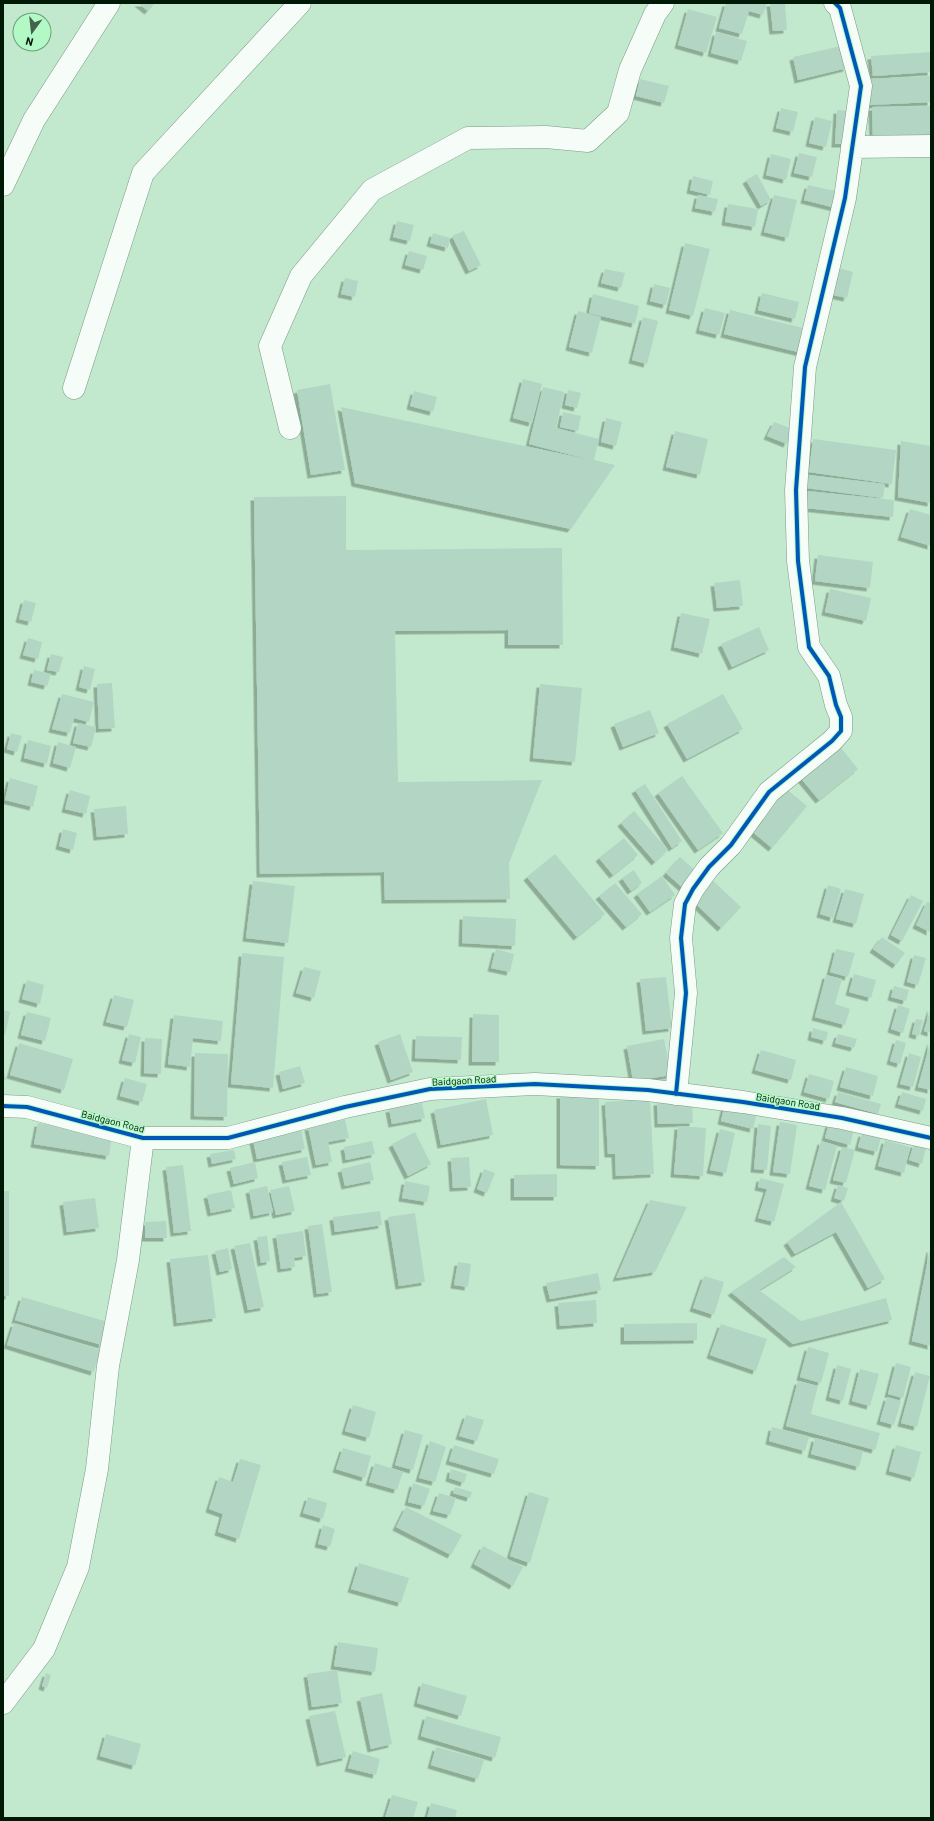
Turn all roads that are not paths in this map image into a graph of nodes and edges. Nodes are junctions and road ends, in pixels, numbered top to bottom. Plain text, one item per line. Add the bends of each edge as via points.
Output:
1 (109, 3) edge
2 (300, 3) edge
3 (663, 3) edge
4 (835, 3) edge
5 (931, 146) edge
6 (852, 147) junction
7 (3, 185) edge
8 (74, 388) dead end
9 (290, 428) dead end
10 (676, 1094) junction
11 (3, 1106) edge
12 (143, 1138) junction
13 (931, 1138) edge
14 (3, 1704) edge

1 - 7 street via 34,120
2 - 8 street via 143,173
3 - 9 street via 655,14 630,70 618,113 588,141 546,137 468,138 372,190 301,276 270,346
4 - 6 street via 840,8 861,86
5 - 6 street
6 - 10 street via 845,198 805,367 796,490 798,561 810,647 829,676 841,717 842,731 769,792 731,845 709,867 685,904 681,938 686,993
10 - 12 street, Baidgaon Road via 648,1090 534,1084 430,1089 345,1107 228,1138
10 - 13 street, Baidgaon Road via 842,1118
11 - 12 street, Baidgaon Road via 27,1107
12 - 14 street via 128,1260 108,1366 97,1469 78,1567 44,1649

